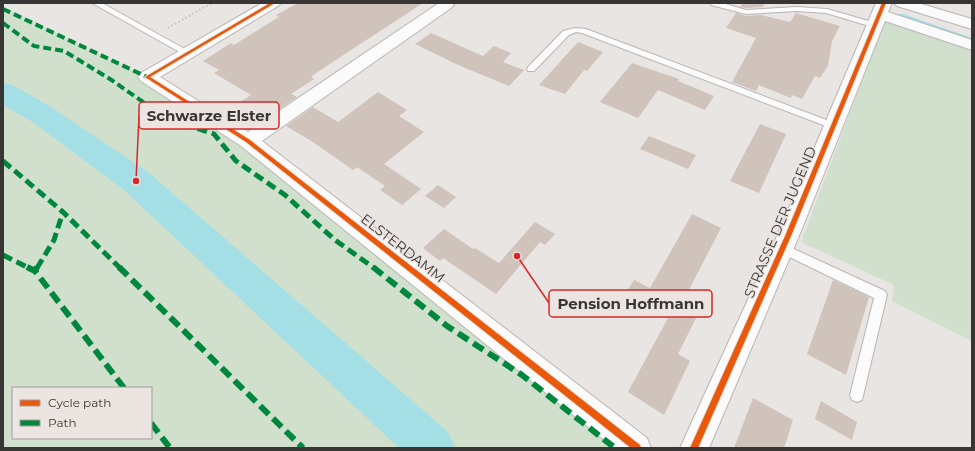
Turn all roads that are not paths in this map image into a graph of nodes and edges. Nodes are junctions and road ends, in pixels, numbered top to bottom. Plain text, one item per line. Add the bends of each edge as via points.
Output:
1 (96, 3) edge
2 (273, 3) edge
3 (714, 3) edge
4 (902, 3) edge
5 (446, 5) dead end
6 (880, 15) edge
7 (972, 24) edge
8 (972, 46) edge
9 (188, 52) junction
10 (531, 69) dead end
11 (834, 126) junction
12 (248, 141) junction
13 (783, 249) junction
14 (857, 395) dead end
15 (637, 448) edge
16 (694, 448) edge

1 - 9 lane
2 - 9 street
3 - 6 lane via 746,12 797,9
4 - 7 street
5 - 12 street
6 - 8 street
6 - 11 street, STRASSE DER JUGEND
9 - 12 street, ELSTERDAMM via 147,77
10 - 11 lane via 566,33 583,31
11 - 13 street, STRASSE DER JUGEND
12 - 15 street, ELSTERDAMM
13 - 14 lane via 881,295
13 - 16 street, STRASSE DER JUGEND

